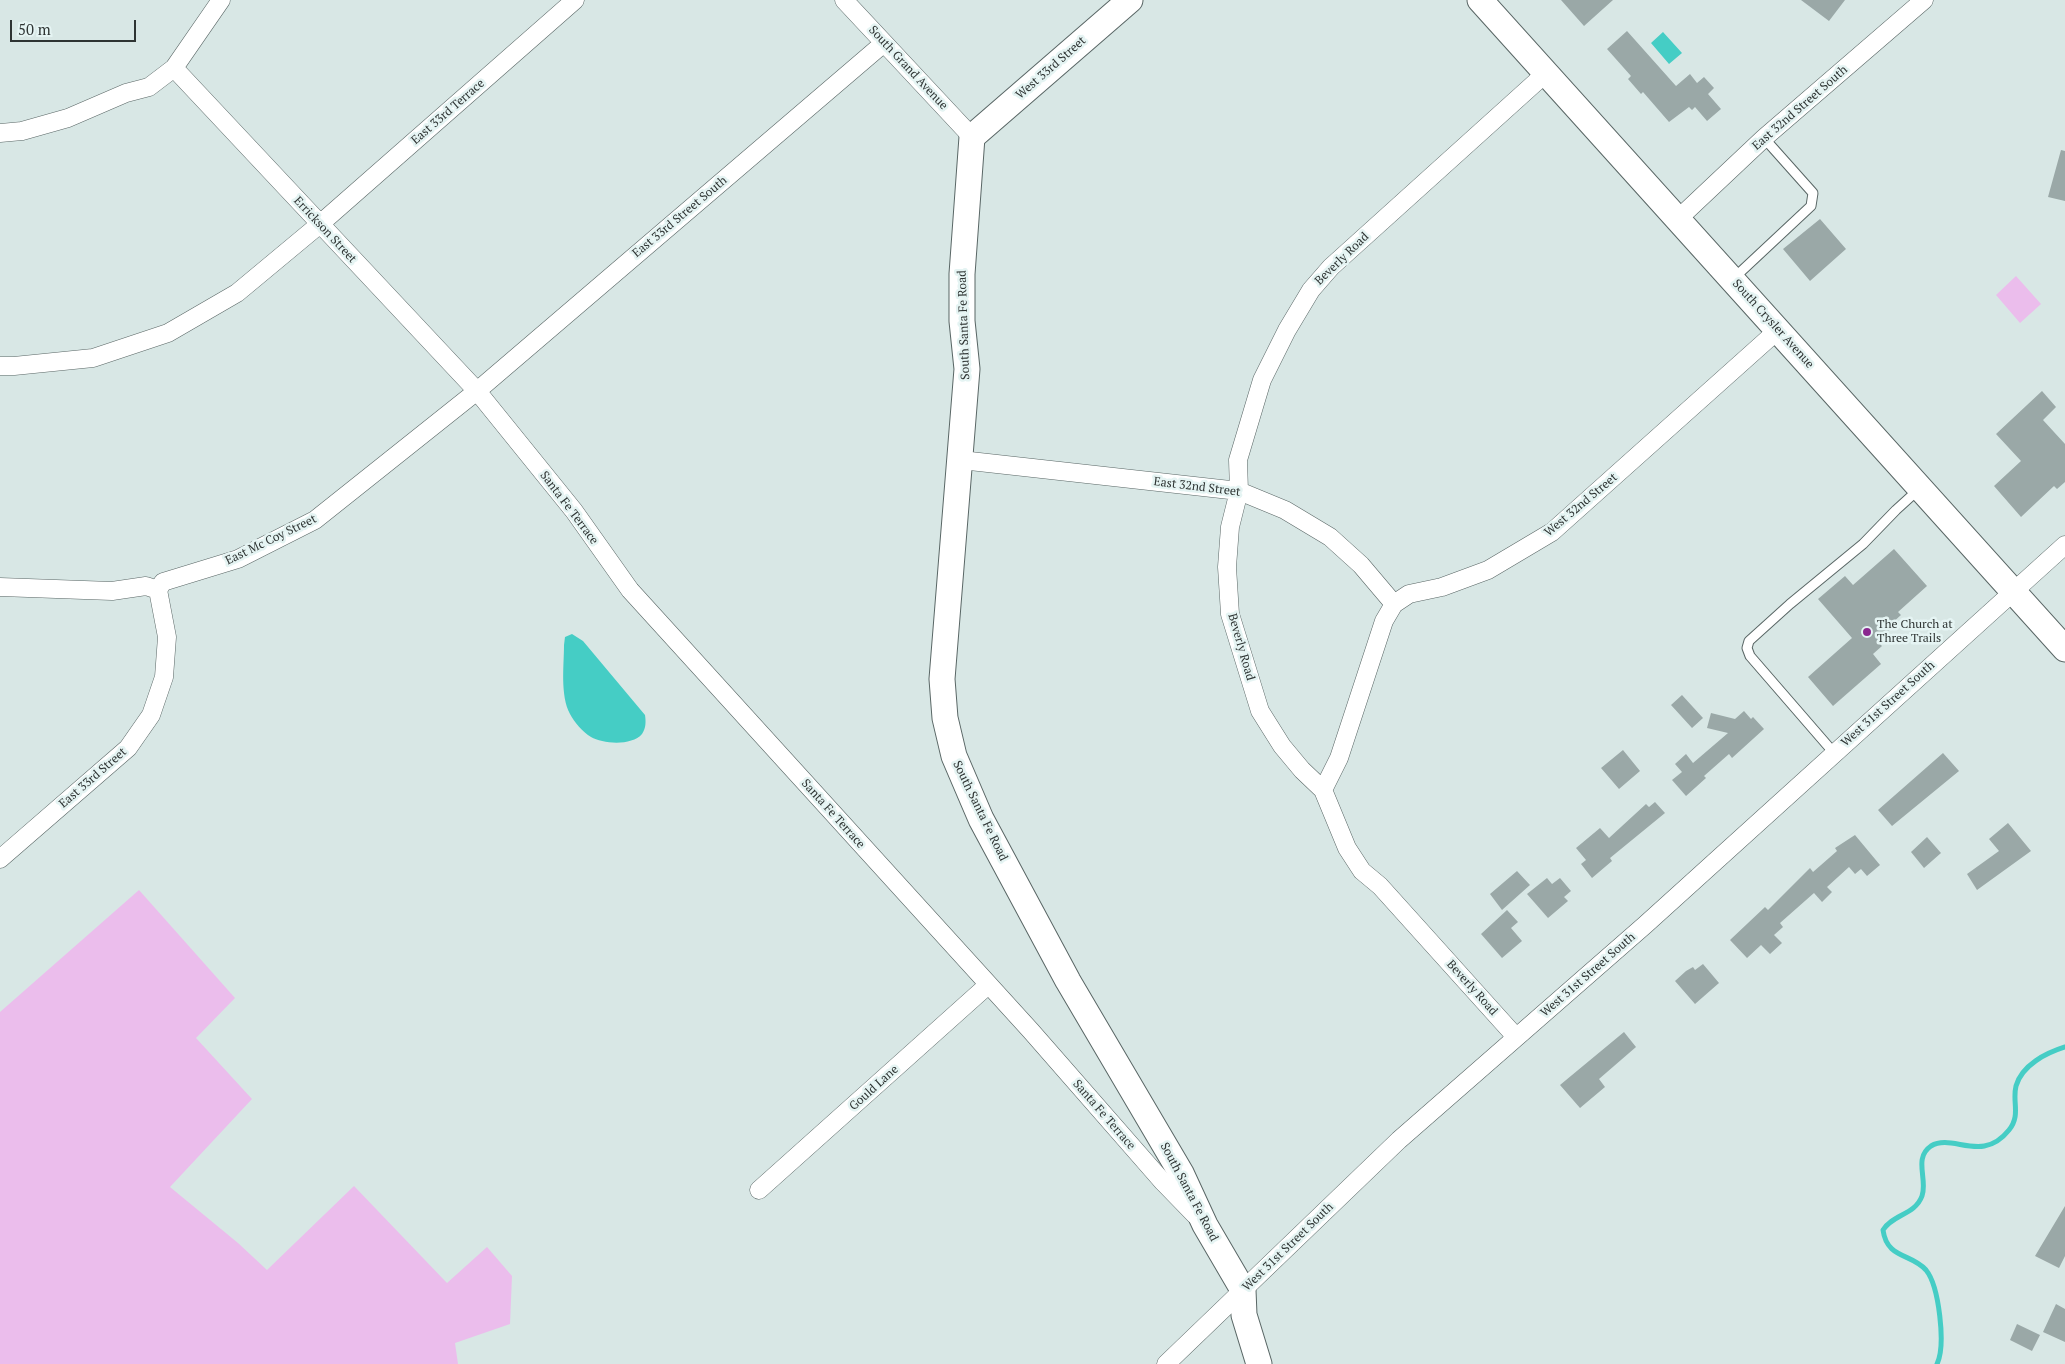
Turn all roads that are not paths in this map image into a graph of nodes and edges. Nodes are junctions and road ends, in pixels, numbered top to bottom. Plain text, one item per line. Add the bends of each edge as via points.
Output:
1 (221, 0) edge
2 (575, 0) edge
3 (844, 0) edge
4 (1130, 0) edge
5 (1480, 0) edge
6 (1924, 0) edge
7 (884, 43) junction
8 (174, 68) junction
9 (1546, 73) junction
10 (0, 133) edge
11 (972, 137) junction
12 (1764, 138) junction
13 (1678, 219) junction
14 (320, 224) junction
15 (1732, 279) junction
16 (1778, 330) junction
17 (0, 366) edge
18 (476, 391) junction
19 (961, 460) junction
20 (1920, 488) junction
21 (1239, 491) junction
22 (2065, 545) edge
23 (0, 587) edge
24 (158, 590) junction
25 (2013, 591) junction
26 (1394, 604) junction
27 (2065, 649) edge
28 (1834, 753) junction
29 (1323, 790) junction
30 (0, 859) edge
31 (988, 986) junction
32 (1516, 1037) junction
33 (759, 1190) dead end
34 (1204, 1225) junction
35 (1244, 1290) junction
36 (1166, 1364) edge
37 (1259, 1364) edge

1 - 8 street
2 - 14 street, East 33rd Terrace
3 - 7 street, South Grand Avenue
4 - 11 street, West 33rd Street
5 - 9 street, South Crysler Avenue
6 - 12 street, East 32nd Street South
7 - 11 street, South Grand Avenue
7 - 18 street, East 33rd Street South
8 - 10 street via 149,87 126,92 68,118 22,131
8 - 14 street, Errickson Street
9 - 13 street, South Crysler Avenue
9 - 21 street, Beverly Road via 1331,267 1311,290 1286,330 1262,380 1238,460
11 - 19 street, South Santa Fe Road via 962,274 967,369
12 - 13 street, East 32nd Street South
12 - 15 lane via 1813,194 1813,200 1811,206
13 - 15 street, South Crysler Avenue
14 - 17 street, East 33rd Terrace via 237,293 168,333 93,358
14 - 18 street, Errickson Street
15 - 16 street, South Crysler Avenue
16 - 20 street, South Crysler Avenue
16 - 26 street, West 32nd Street via 1552,532 1488,570 1442,587 1409,594
18 - 24 street, East Mc Coy Street via 315,520 238,559 163,582
18 - 31 street, Santa Fe Terrace via 574,511 630,590
19 - 21 street, East 32nd Street
19 - 34 street, South Santa Fe Road via 942,679 945,718 954,756 990,836 1068,981 1181,1173
20 - 25 street, South Crysler Avenue
20 - 28 lane via 1863,544 1749,641 1750,656
21 - 26 street, East 32nd Street via 1286,510 1330,537 1361,564
21 - 29 street, Beverly Road via 1230,527 1227,567 1230,614 1260,711 1282,746
22 - 25 street, West 31st Street South
23 - 24 street via 112,591 146,586
24 - 30 street, East 33rd Street via 167,637 164,677 151,715 128,748
25 - 27 street, South Crysler Avenue
25 - 28 street, West 31st Street South
26 - 29 street via 1384,621 1339,758
28 - 32 street, West 31st Street South
29 - 32 street, Beverly Road via 1347,848 1362,871 1380,886
31 - 33 street, Gould Lane
31 - 34 street, Santa Fe Terrace
32 - 35 street, West 31st Street South via 1399,1140
34 - 35 street, South Santa Fe Road
35 - 36 street, West 31st Street South
35 - 37 street via 1244,1315

